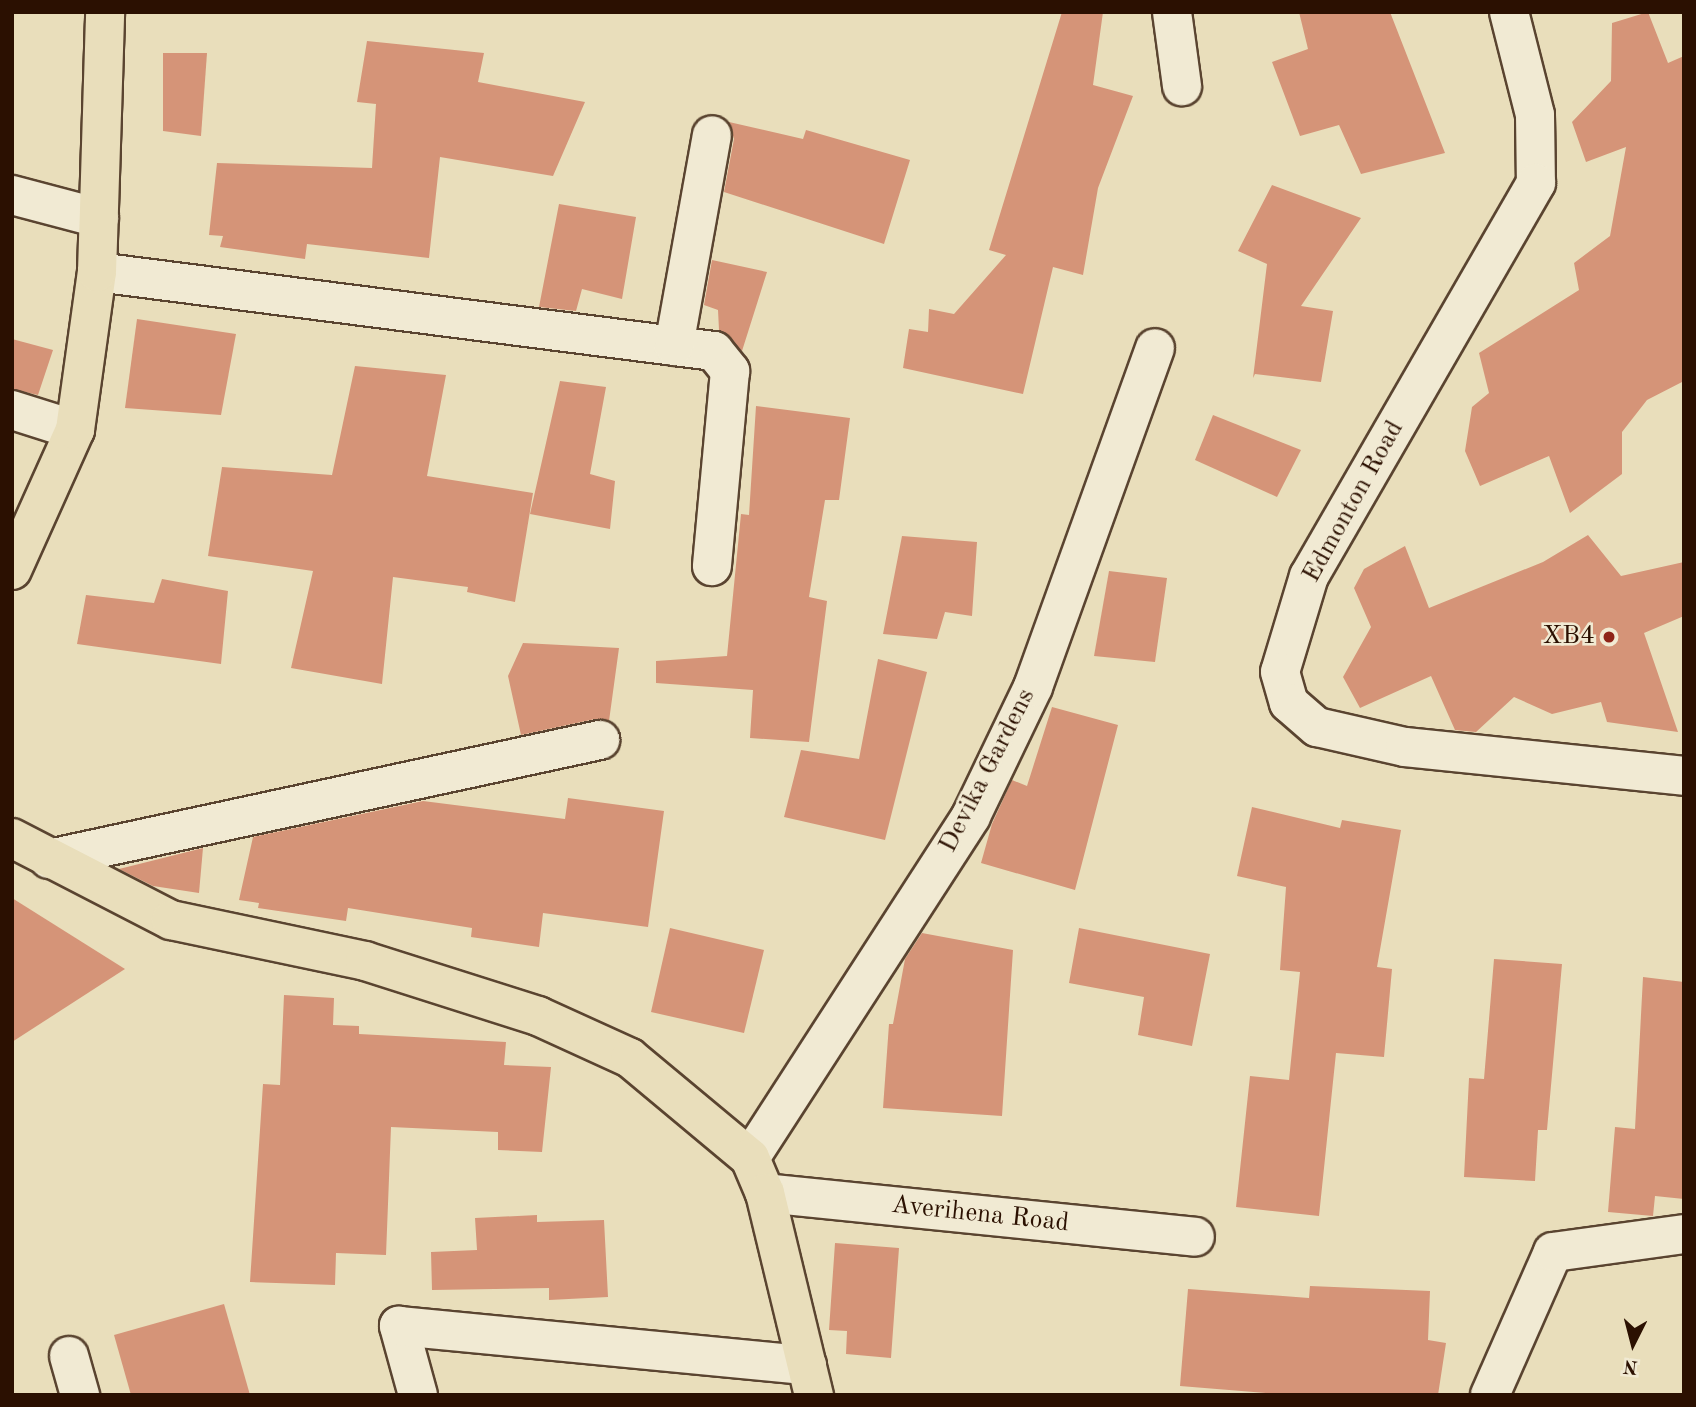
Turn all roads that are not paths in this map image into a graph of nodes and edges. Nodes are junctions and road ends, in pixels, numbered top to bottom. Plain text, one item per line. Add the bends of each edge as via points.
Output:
1 (105, 12) edge
2 (1172, 12) edge
3 (1509, 12) edge
4 (1182, 86) dead end
5 (712, 135) dead end
6 (12, 195) edge
7 (99, 218) junction
8 (97, 272) junction
9 (674, 346) junction
10 (1155, 348) dead end
11 (12, 410) edge
12 (75, 430) junction
13 (712, 566) dead end
14 (12, 569) edge
15 (600, 740) dead end
16 (1684, 776) edge
17 (12, 838) edge
18 (49, 859) junction
19 (750, 1157) junction
20 (765, 1193) junction
21 (1684, 1234) edge
22 (1195, 1237) dead end
23 (69, 1356) dead end
24 (810, 1380) edge
25 (80, 1395) edge
26 (418, 1395) edge
27 (1490, 1395) edge

1 - 7 main road
2 - 4 street
3 - 16 street, Edmonton Road via 1535,115 1536,183 1309,576 1280,672 1289,703 1317,727 1405,747
5 - 9 street
6 - 7 street
7 - 8 main road
8 - 9 street
8 - 12 main road
9 - 13 street via 714,351 730,371
10 - 19 street, Devika Gardens via 1033,687 971,816
11 - 12 street
12 - 14 main road
15 - 18 street
17 - 18 main road
18 - 19 main road via 171,920 365,961 538,1016 630,1058
19 - 20 main road
20 - 22 street, Averihena Road
20 - 24 main road
21 - 27 street via 1553,1252
23 - 25 street
24 - 26 street via 399,1326

